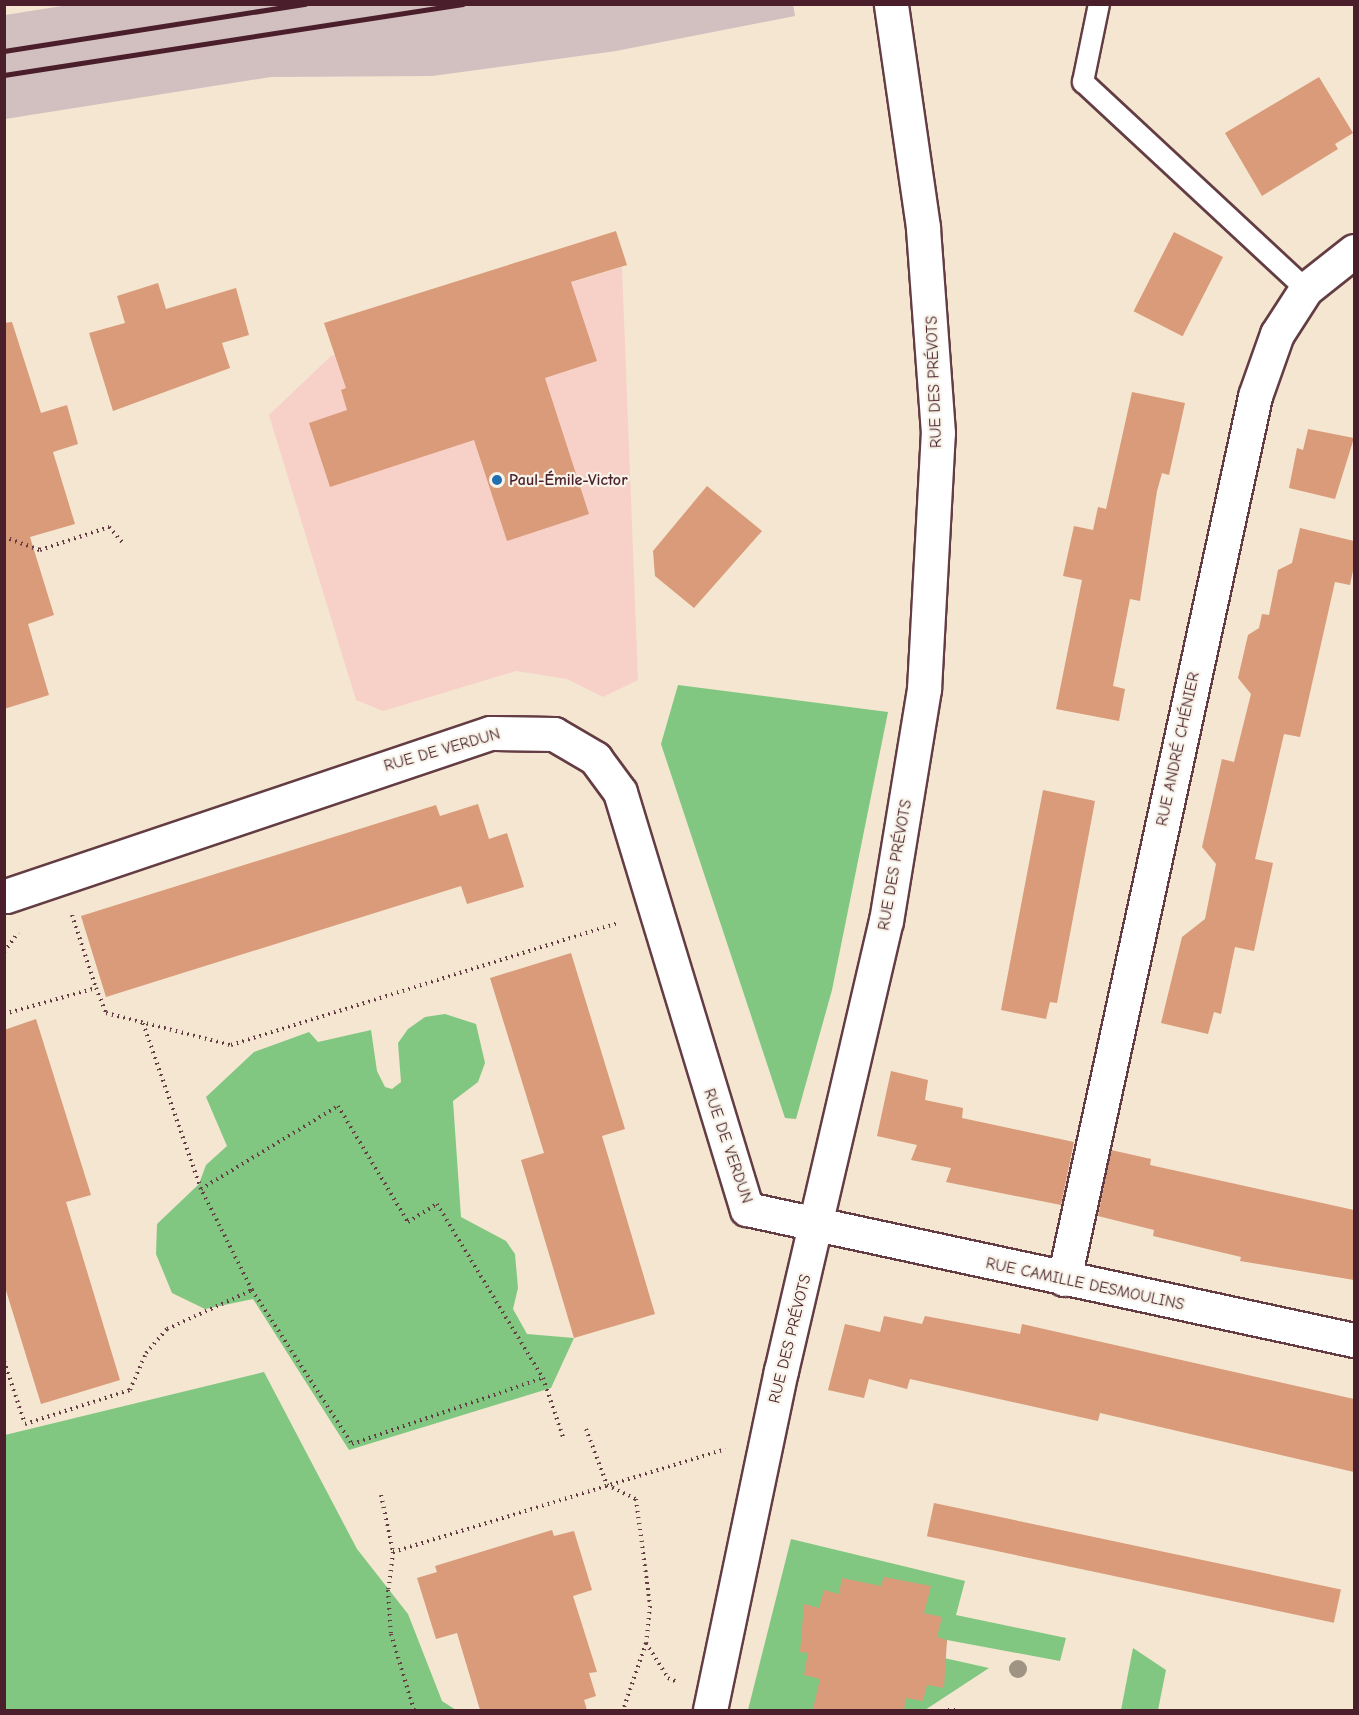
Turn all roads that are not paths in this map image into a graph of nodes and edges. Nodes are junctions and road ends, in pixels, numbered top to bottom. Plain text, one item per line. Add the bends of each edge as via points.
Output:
1 (891, 4) edge
2 (1099, 4) edge
3 (1354, 251) edge
4 (1306, 289) junction
5 (6, 896) edge
6 (816, 1224) junction
7 (1064, 1279) junction
8 (1354, 1340) edge
9 (710, 1710) edge

1 - 6 street, RUE DES PRÉVOTS via 922,227 938,433 924,689 886,921
2 - 4 lane via 1083,82
3 - 4 street, RUE ANDRÉ CHÉNIER
4 - 7 street, RUE ANDRÉ CHÉNIER via 1277,334 1255,396
5 - 6 street, RUE DE VERDUN via 490,733 526,730 578,744 620,792 747,1209
6 - 7 street, RUE CAMILLE DESMOULINS
6 - 9 street, RUE DES PRÉVOTS via 766,1437
7 - 8 street, RUE CAMILLE DESMOULINS

